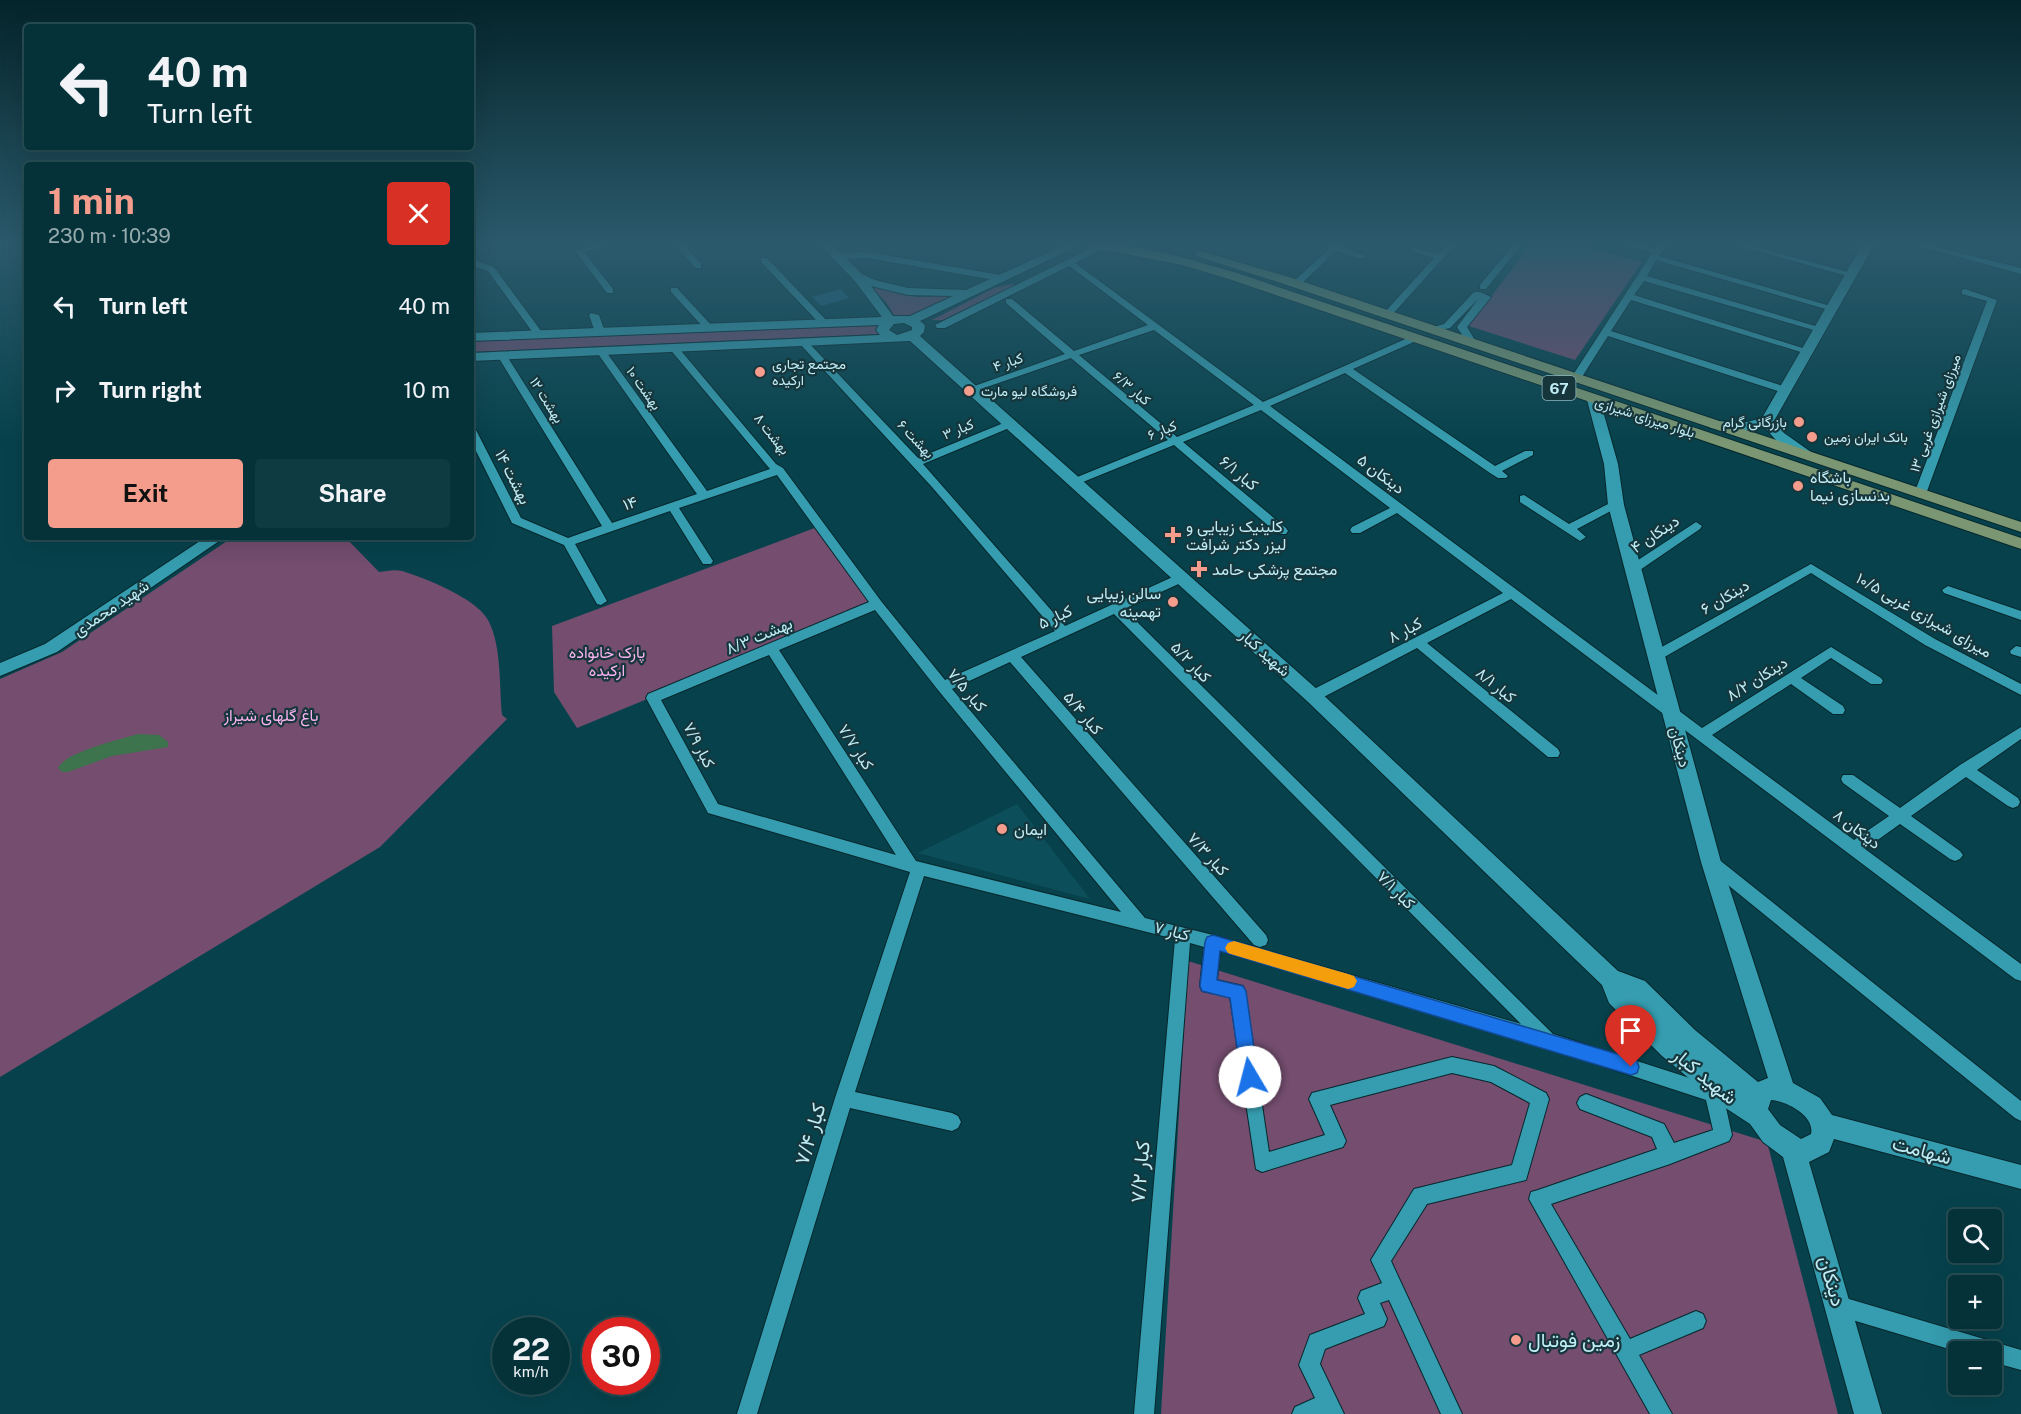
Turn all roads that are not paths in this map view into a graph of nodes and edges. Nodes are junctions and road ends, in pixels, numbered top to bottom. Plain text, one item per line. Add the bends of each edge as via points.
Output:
1 (521, 311) edge
2 (693, 311) edge
3 (813, 311) edge
4 (876, 311) edge
5 (883, 311) edge
6 (941, 311) edge
7 (972, 311) edge
8 (1021, 311) edge
9 (1136, 311) edge
10 (1331, 311) edge
11 (1375, 311) edge
12 (1391, 311) edge
13 (1458, 311) edge
14 (1475, 311) edge
15 (1619, 311) edge
16 (1676, 311) edge
17 (1758, 311) edge
18 (1830, 311) edge
19 (1988, 311) edge
20 (594, 315) dead end
21 (1387, 315) junction
22 (890, 321) junction
23 (856, 322) junction
24 (824, 323) junction
25 (941, 326) dead end
26 (1156, 326) junction
27 (709, 328) junction
28 (1440, 328) junction
29 (1820, 329) junction
30 (907, 331) junction
31 (600, 332) junction
32 (1605, 332) junction
33 (539, 335) junction
34 (474, 337) edge
35 (1413, 339) junction
36 (803, 342) junction
37 (1471, 342) junction
38 (679, 348) junction
39 (601, 351) junction
40 (1807, 351) junction
41 (502, 355) junction
42 (1072, 355) junction
43 (474, 357) edge
44 (1346, 369) junction
45 (1576, 378) junction
46 (971, 389) junction
47 (1785, 390) junction
48 (1594, 400) junction
49 (1262, 406) junction
50 (1767, 421) junction
51 (1010, 424) junction
52 (1715, 425) junction
53 (474, 436) edge
54 (1174, 441) junction
55 (1529, 453) dead end
56 (1806, 455) junction
57 (918, 462) junction
58 (779, 470) junction
59 (1074, 482) junction
60 (1920, 494) junction
61 (704, 495) junction
62 (1524, 499) dead end
63 (1616, 505) junction
64 (672, 506) junction
65 (1398, 508) junction
66 (1696, 526) dead end
67 (2021, 527) edge
68 (609, 528) junction
69 (1568, 529) junction
70 (1356, 530) dead end
71 (1282, 531) dead end
72 (1580, 537) dead end
73 (213, 540) edge
74 (568, 542) junction
75 (2021, 544) edge
76 (707, 561) dead end
77 (1811, 568) joint
78 (1633, 569) junction
79 (1181, 578) junction
80 (1948, 590) dead end
81 (1512, 593) junction
82 (601, 601) dead end
83 (877, 604) junction
84 (1115, 608) junction
85 (2021, 616) edge
86 (1063, 632) junction
87 (1418, 642) junction
88 (771, 648) junction
89 (1012, 655) junction
90 (1656, 656) junction
91 (0, 669) edge
92 (1791, 678) junction
93 (1876, 681) dead end
94 (943, 687) junction
95 (2021, 690) edge
96 (1313, 696) junction
97 (653, 698) joint
98 (1838, 710) dead end
99 (1671, 712) junction
100 (2021, 732) edge
101 (1701, 735) junction
102 (1244, 740) joint
103 (1553, 753) dead end
104 (1965, 769) junction
105 (1848, 779) dead end
106 (1129, 792) joint
107 (2013, 802) dead end
108 (712, 808) joint
109 (1899, 816) junction
110 (1853, 849) junction
111 (1955, 855) dead end
112 (1711, 862) junction
113 (915, 867) junction
114 (1139, 922) junction
115 (1183, 934) junction
116 (1260, 940) dead end
117 (1213, 942) junction
118 (2021, 974) edge
119 (1611, 979) junction
120 (1547, 1040) junction
121 (1783, 1089) junction
122 (1723, 1096) junction
123 (844, 1098) junction
124 (1586, 1103) dead end
125 (1757, 1106) junction
126 (2021, 1112) edge
127 (952, 1122) dead end
128 (1822, 1124) junction
129 (1793, 1148) junction
130 (1670, 1155) junction
131 (2021, 1177) edge
132 (1394, 1288) junction
133 (1839, 1306) junction
134 (1696, 1321) dead end
135 (1625, 1350) junction
136 (2021, 1360) edge
137 (1331, 1408) edge
138 (747, 1414) edge
139 (1144, 1414) edge
140 (1302, 1414) edge
141 (1452, 1414) edge
142 (1662, 1414) edge
143 (1868, 1414) edge

1 - 33 street
2 - 27 street
3 - 24 street
4 - 23 street
5 - 22 street
6 - 30 street
7 - 25 street
8 - 42 street, ۶/۳ کبار
9 - 26 street, ۵ دینکان
10 - 35 main road, بلوار میرزای شیرازی / 67
11 - 21 main road, بلوار میرزای شیرازی / 67
12 - 21 street
13 - 28 street
14 - 37 street via 1462,327
15 - 32 street
16 - 40 street
17 - 29 street
18 - 29 street
19 - 60 street, ۱۳ میرزای شیرازی غربی
20 - 31 street
21 - 28 main road, بلوار میرزای شیرازی / 67
22 - 23 street
22 - 30 street
22 - 30 street via 882,330 888,336
23 - 24 street
24 - 27 street
26 - 42 street, ۴ کبار
26 - 49 street, ۵ دینکان
27 - 31 street
28 - 37 main road, بلوار میرزای شیرازی / 67
29 - 40 street
30 - 36 street
30 - 46 street, شهید کبار
31 - 33 street
32 - 45 street
32 - 47 street
33 - 34 street
35 - 44 street, ۶ کبار
35 - 48 main road, بلوار میرزای شیرازی / 67
36 - 38 street
36 - 57 street, ۶ بهشت
37 - 45 main road, بلوار میرزای شیرازی / 67
38 - 39 street
38 - 58 street, ۸ بهشت
39 - 41 street
39 - 61 street, ۱۰ بهشت
40 - 47 street
41 - 43 street
41 - 68 street, ۱۲ بهشت
42 - 46 street, ۴ کبار
42 - 54 street, ۶/۳ کبار
44 - 49 street, ۶ کبار
44 - 55 street via 1498,473
45 - 52 main road, بلوار میرزای شیرازی / 67
46 - 51 street, شهید کبار
47 - 50 street
48 - 63 street, دینکان via 1611,464
48 - 75 main road, بلوار میرزای شیرازی / 67
49 - 54 street, ۶ کبار
49 - 65 street, ۵ دینکان
50 - 52 street via 1747,426
50 - 56 street via 1779,436
51 - 57 street, ۳ کبار
51 - 59 street, شهید کبار
52 - 56 main road, بلوار میرزای شیرازی / 67
53 - 74 street, ۱۴ بهشت via 516,520
54 - 59 street, ۶ کبار
54 - 71 street, ۶/۱ کبار
56 - 60 main road, بلوار میرزای شیرازی / 67
57 - 86 street, ۶ بهشت
58 - 61 street, ۱۴
58 - 83 street, ۷/۵ کبار
59 - 79 street, شهید کبار
60 - 67 main road, بلوار میرزای شیرازی / 67
61 - 64 street, ۱۴
62 - 69 street
63 - 69 street
63 - 78 street, دینکان
64 - 68 street, ۱۴
64 - 76 street
65 - 70 street
65 - 81 street, ۵ دینکان
66 - 78 street, دینکان ۴
68 - 74 street, ۱۴
69 - 72 street
73 - 91 street, شهید محمدی via 51,648
74 - 82 street
77 - 90 street, دینکان ۶
77 - 95 street, ۱۰/۵ میرزای شیرازی غربی via 1930,642
78 - 90 street, دینکان
79 - 84 street, ۵ کبار
79 - 96 street, شهید کبار
80 - 85 street
81 - 87 street, ۸ کبار
81 - 99 street, ۵ دینکان
83 - 88 street, بهشت ۸/۳
83 - 94 street, ۷/۵ کبار
84 - 86 street, ۵ کبار
84 - 102 street, ۵/۲ کبار
86 - 89 street, ۵ کبار
87 - 96 street, ۸ کبار
87 - 103 street, ۸/۱ کبار
88 - 97 street, بهشت ۸/۳
88 - 113 street, ۷/۷ کبار
89 - 94 street, ۵ کبار
89 - 106 street, ۵/۴ کبار
90 - 99 street, دینکان
92 - 93 street, دینکان ۸/۲ via 1831,652
92 - 98 street
92 - 101 street, دینکان ۸/۲
94 - 114 street, ۷/۵ کبار
96 - 119 street, شهید کبار
97 - 108 street, ۷/۹ کبار
99 - 101 street, ۸ دینکان
99 - 112 street, دینکان
100 - 104 street
101 - 110 street, ۸ دینکان
102 - 120 street, ۷/۱ کبار
104 - 107 street
104 - 109 street
105 - 109 street
106 - 116 street, ۷/۳ کبار
108 - 113 street, ۷ کبار
109 - 110 street
109 - 111 street
110 - 118 street, ۸ دینکان
112 - 121 street, دینکان
112 - 126 street
113 - 114 street, ۷ کبار
113 - 123 street, ۷/۴ کبار
114 - 115 street, ۷ کبار
115 - 117 street, ۷ کبار
115 - 139 street, ۷/۲ کبار
117 - 120 street, ۷ کبار
117 - 132 street via 1208,986 1238,991 1262,1163 1337,1141 1318,1099 1452,1065 1494,1074 1540,1099 1519,1173 1421,1196 1381,1260
119 - 122 street, شهید کبار via 1617,996
119 - 125 street, شهید کبار via 1637,988
120 - 122 street, ۷ کبار
121 - 125 street via 1763,1091
121 - 128 street via 1803,1098
122 - 125 street, شهید کبار
122 - 130 street via 1723,1135
123 - 127 street
123 - 138 street, ۷/۴ کبار
124 - 130 street via 1658,1130
125 - 129 street via 1770,1135
128 - 129 street via 1821,1142 1814,1148
128 - 131 street, شهامت
129 - 133 street, دینکان
130 - 135 street via 1538,1199
132 - 137 street via 1368,1298 1377,1319 1317,1342 1309,1365
132 - 141 street
133 - 136 street
133 - 143 street, دینکان
134 - 135 street
135 - 142 street
137 - 140 street

